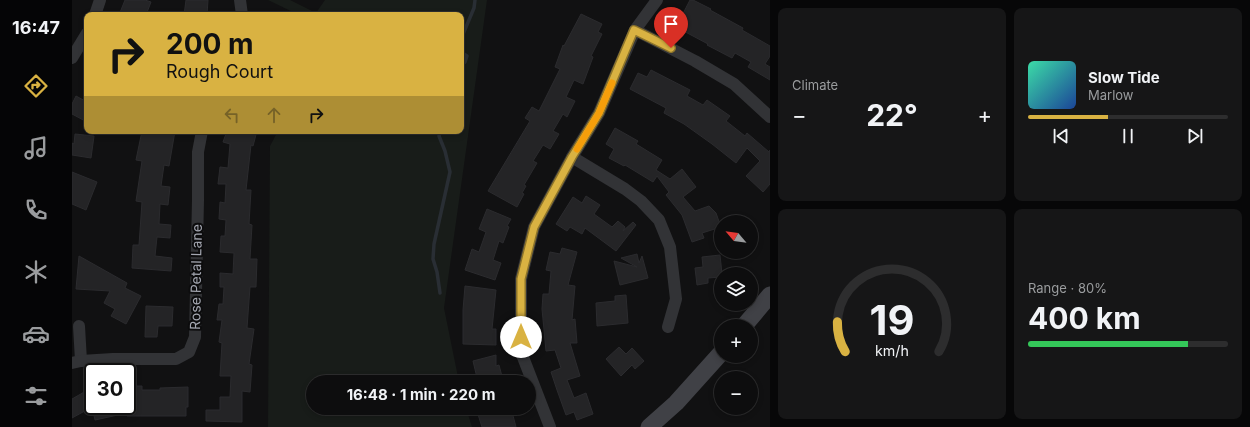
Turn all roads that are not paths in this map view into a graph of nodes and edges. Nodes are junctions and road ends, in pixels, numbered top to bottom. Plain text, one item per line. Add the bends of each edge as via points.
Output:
1 (100, 0) edge
2 (240, 0) edge
3 (657, 0) edge
4 (96, 12) edge
5 (242, 12) edge
6 (634, 30) junction
7 (84, 38) edge
8 (72, 58) edge
9 (770, 117) edge
10 (201, 134) edge
11 (572, 157) junction
12 (770, 295) edge
13 (750, 319) edge
14 (79, 326) dead end
15 (668, 327) dead end
16 (714, 361) edge
17 (77, 362) edge
18 (550, 427) edge
19 (649, 427) edge

1 - 4 street
2 - 5 street
3 - 6 street
6 - 9 street via 734,84
6 - 11 street via 599,113
7 - 8 street
10 - 17 street, Rose Petal Lane via 198,152 195,337 189,352 176,359
11 - 15 street via 625,189 659,220 670,247 676,299
11 - 18 street via 534,227 521,279 521,352
12 - 13 street
14 - 17 street
16 - 19 street via 676,403

